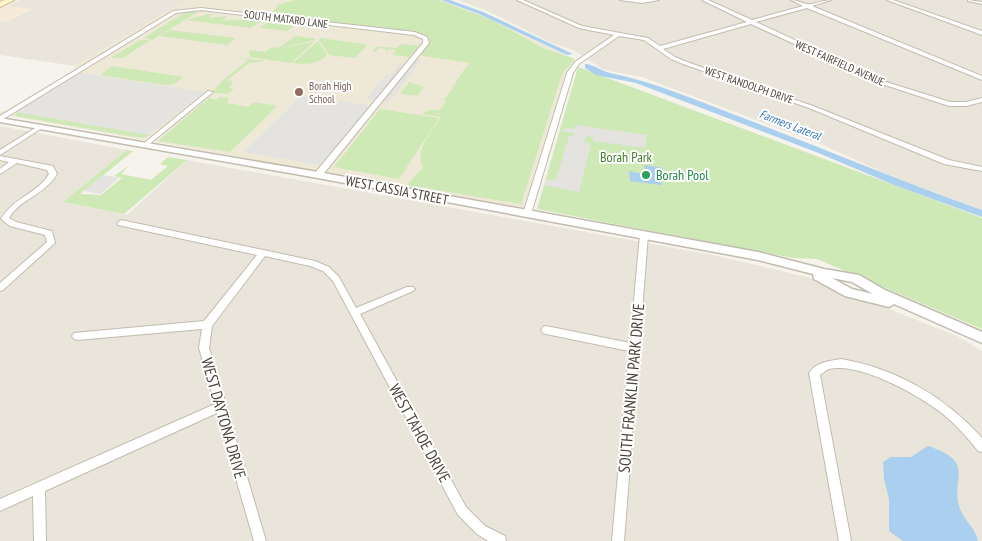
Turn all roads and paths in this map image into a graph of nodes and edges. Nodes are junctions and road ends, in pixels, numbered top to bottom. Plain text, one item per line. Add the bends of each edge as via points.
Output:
1 (12, 0) edge
2 (519, 0) edge
3 (622, 0) edge
4 (657, 0) edge
5 (704, 0) edge
6 (793, 0) edge
7 (829, 0) edge
8 (889, 0) edge
9 (970, 0) edge
10 (982, 3) edge
11 (0, 5) edge
12 (808, 6) junction
13 (751, 22) junction
14 (981, 32) edge
15 (618, 34) junction
16 (660, 48) junction
17 (982, 78) edge
18 (210, 92) dead end
19 (982, 100) edge
20 (0, 120) edge
21 (36, 126) junction
22 (145, 145) junction
23 (0, 146) edge
24 (0, 153) edge
25 (0, 158) edge
26 (14, 162) junction
27 (982, 169) edge
28 (0, 172) edge
29 (318, 175) junction
30 (527, 214) junction
31 (121, 223) dead end
32 (644, 235) junction
33 (262, 253) junction
34 (0, 288) edge
35 (410, 289) dead end
36 (354, 313) junction
37 (207, 325) junction
38 (546, 330) dead end
39 (77, 336) dead end
40 (982, 338) edge
41 (634, 348) junction
42 (220, 406) junction
43 (982, 446) edge
44 (39, 488) junction
45 (0, 506) edge
46 (40, 541) edge
47 (260, 541) edge
48 (500, 541) edge
49 (618, 541) edge
50 (846, 541) edge

1 - 11 main road
2 - 15 street, WEST RANDOLPH DRIVE via 573,25
3 - 4 street
5 - 13 street, WEST FAIRFIELD AVENUE
6 - 12 street
7 - 12 street
8 - 14 street
9 - 10 street
12 - 13 street
12 - 17 street
13 - 16 street
13 - 19 street, WEST FAIRFIELD AVENUE via 868,77 928,99 958,105
15 - 16 street, WEST RANDOLPH DRIVE via 646,39
15 - 30 street via 573,68
16 - 27 street, WEST RANDOLPH DRIVE via 685,63 811,107 947,162
18 - 22 street
20 - 21 street, WEST CASSIA STREET
20 - 29 street, SOUTH MATARO LANE via 175,12 201,9 416,34 425,38 426,43
21 - 22 street, WEST CASSIA STREET
21 - 23 street
21 - 24 street
22 - 29 street, WEST CASSIA STREET
25 - 26 street
26 - 28 street
26 - 34 street via 50,168 53,174 5,219 49,233 51,238 46,248
29 - 30 street, WEST CASSIA STREET
30 - 32 street, WEST CASSIA STREET
31 - 33 street, WEST TAHOE DRIVE
32 - 40 street, WEST CASSIA STREET via 794,265 849,293 931,315
32 - 41 street, SOUTH FRANKLIN PARK DRIVE
33 - 36 street, WEST TAHOE DRIVE via 326,269 336,279
33 - 37 street
35 - 36 street
36 - 48 street, WEST TAHOE DRIVE via 462,511 481,530
37 - 39 street
37 - 42 street, WEST DAYTONA DRIVE via 204,348
38 - 41 street
41 - 49 street, SOUTH FRANKLIN PARK DRIVE
42 - 44 street
42 - 47 street, WEST DAYTONA DRIVE
43 - 50 street via 946,410 884,375 849,365 830,363 819,367 814,373
44 - 45 street
44 - 46 street

